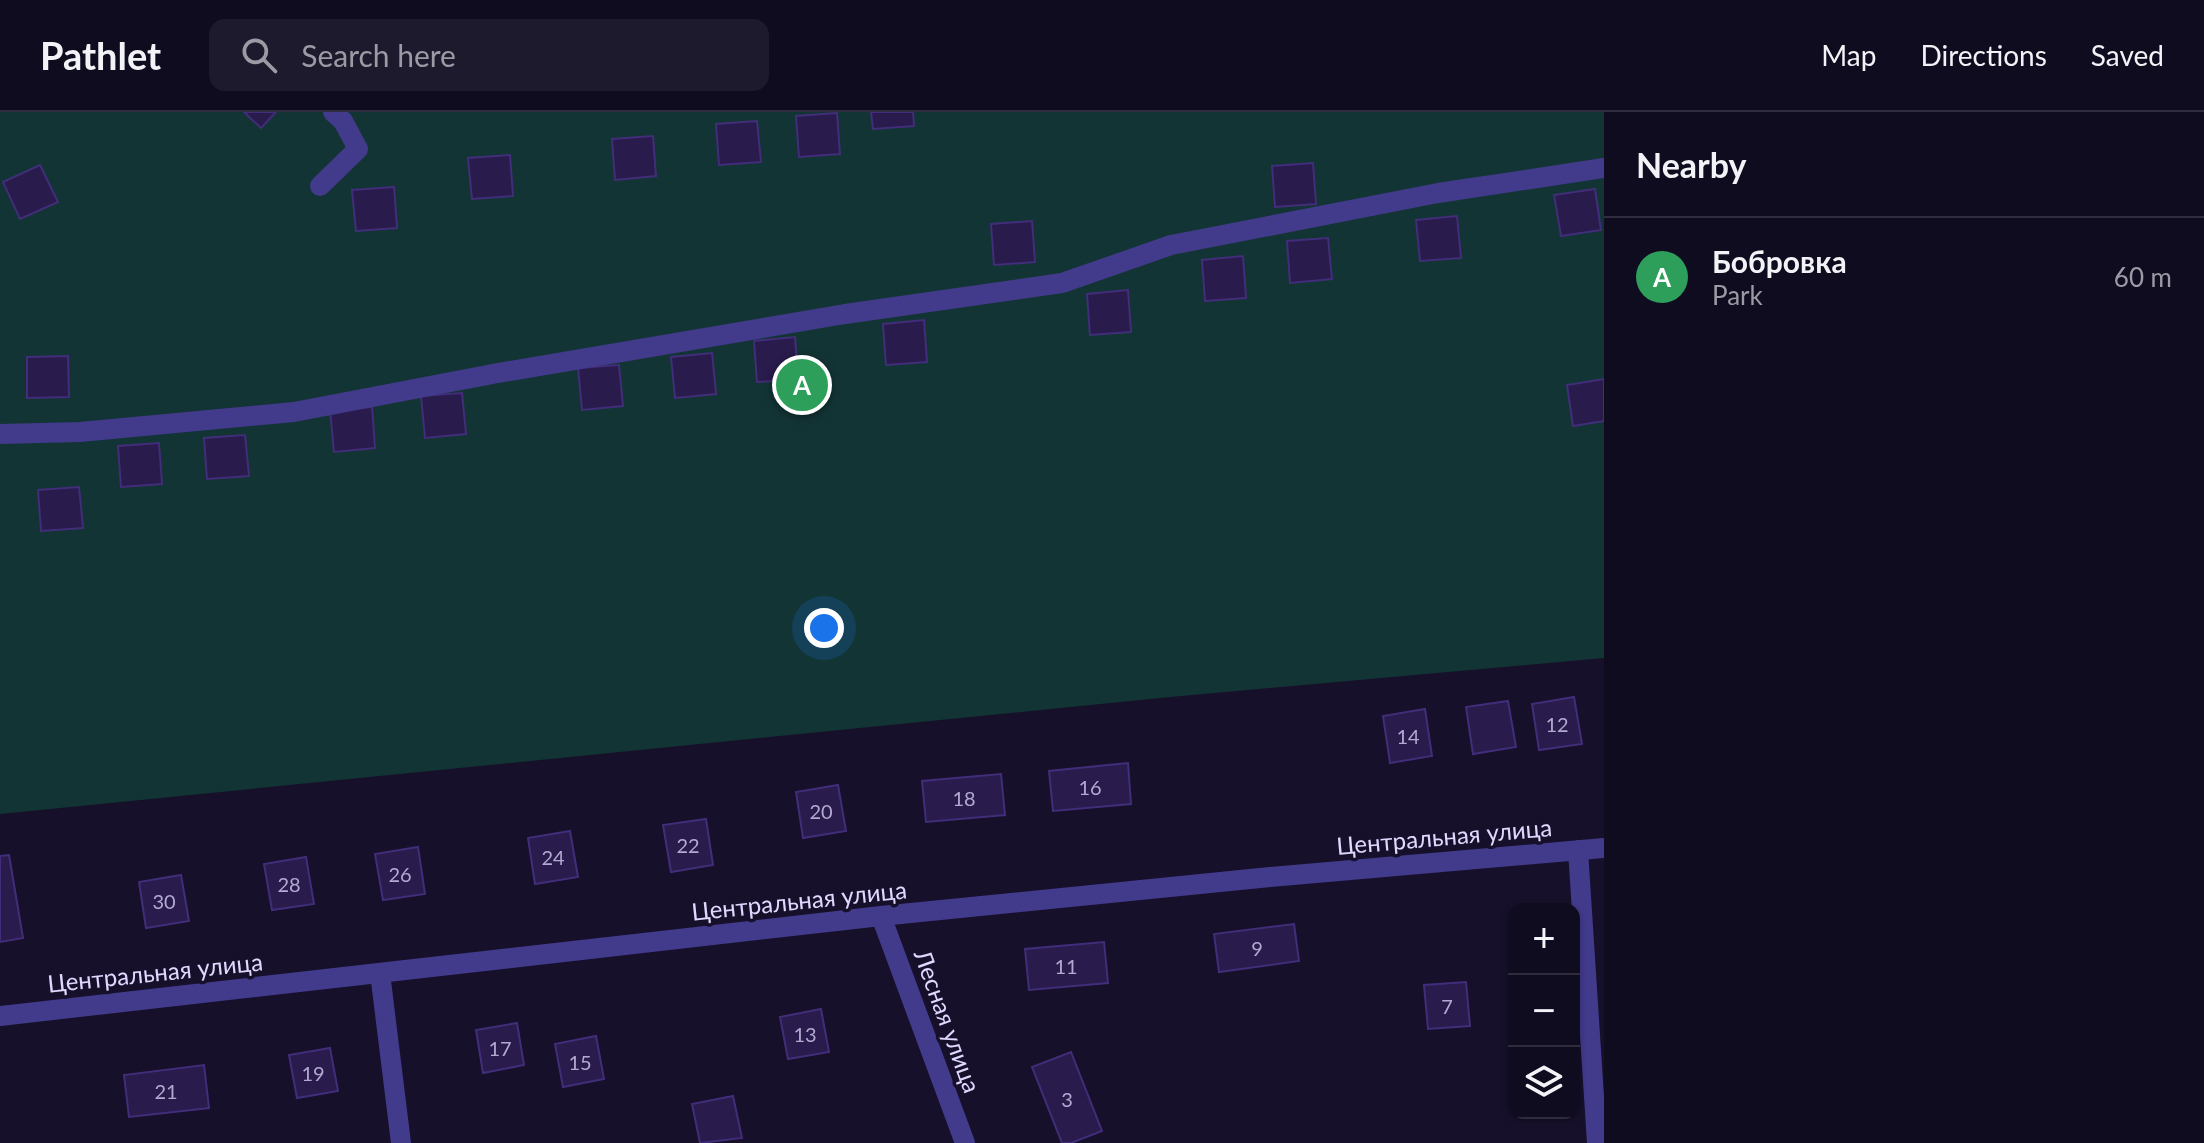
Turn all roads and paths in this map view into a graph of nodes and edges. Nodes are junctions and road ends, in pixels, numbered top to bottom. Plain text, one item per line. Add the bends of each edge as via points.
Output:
1 (333, 112) edge
2 (1604, 168) edge
3 (320, 186) dead end
4 (0, 434) edge
5 (1604, 848) edge
6 (1578, 850) junction
7 (881, 916) junction
8 (380, 973) junction
9 (0, 1016) edge
10 (401, 1143) edge
11 (965, 1143) edge
12 (1597, 1143) edge

1 - 3 street via 358,149
2 - 4 street via 1438,193 1171,245 1062,283 829,316 294,412
5 - 6 street, Центральная улица
6 - 7 street, Центральная улица
6 - 12 street
7 - 8 street, Центральная улица
7 - 11 street, Лесная улица
8 - 9 street, Центральная улица
8 - 10 street

